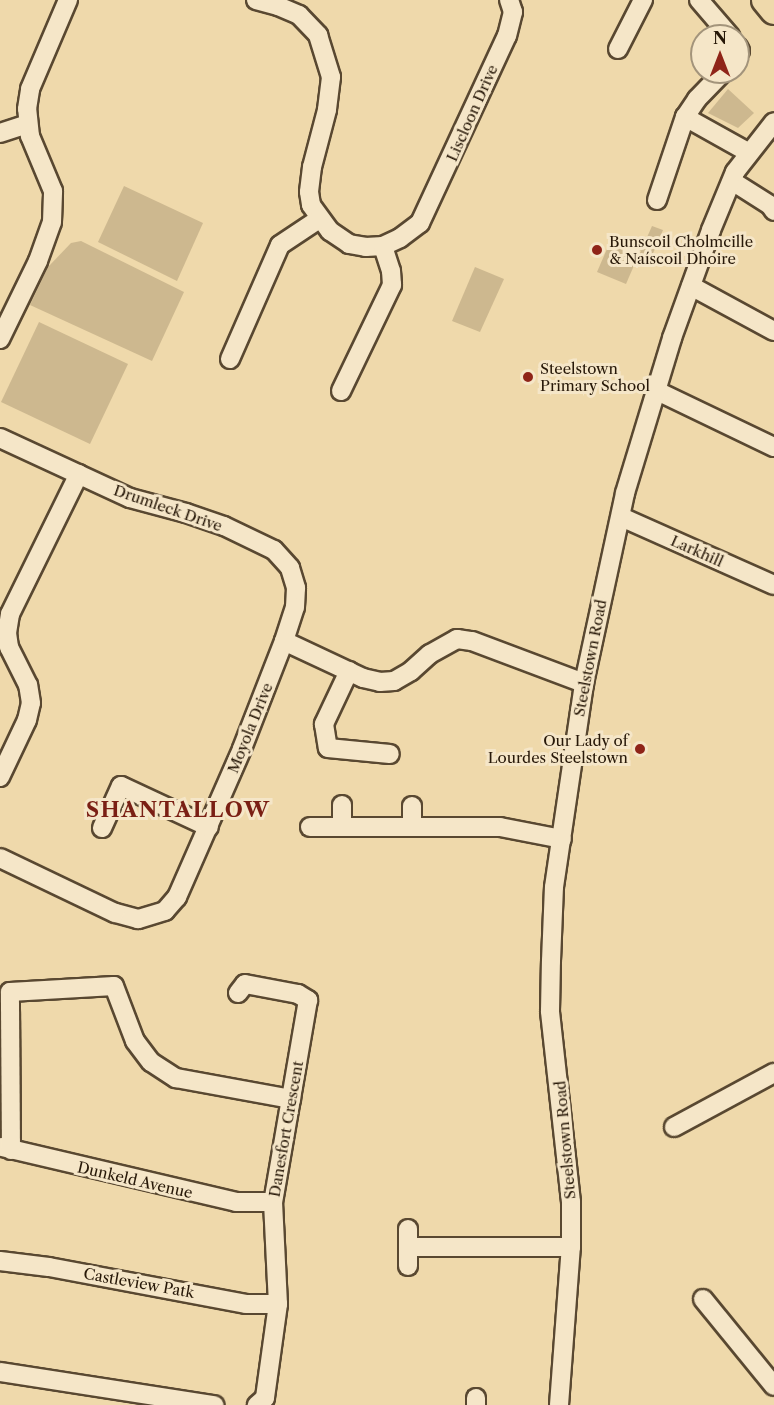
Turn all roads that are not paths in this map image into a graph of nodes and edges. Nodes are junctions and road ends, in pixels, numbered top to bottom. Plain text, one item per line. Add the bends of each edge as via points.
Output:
1 (68, 0) edge
2 (256, 0) edge
3 (509, 0) edge
4 (643, 0) edge
5 (699, 0) edge
6 (765, 0) edge
7 (774, 11) edge
8 (720, 24) edge
9 (618, 49) dead end
10 (711, 84) edge
11 (685, 117) junction
12 (774, 122) edge
13 (28, 124) junction
14 (0, 134) edge
15 (748, 152) junction
16 (732, 180) junction
17 (657, 200) dead end
18 (774, 211) edge
19 (319, 219) junction
20 (383, 246) junction
21 (691, 286) junction
22 (774, 331) edge
23 (0, 339) edge
24 (230, 359) dead end
25 (655, 390) junction
26 (341, 391) dead end
27 (0, 438) edge
28 (774, 447) edge
29 (79, 474) junction
30 (621, 517) junction
31 (774, 585) edge
32 (285, 641) junction
33 (349, 671) junction
34 (584, 683) junction
35 (390, 754) dead end
36 (0, 777) edge
37 (342, 805) dead end
38 (412, 806) dead end
39 (209, 827) junction
40 (310, 827) dead end
41 (342, 827) junction
42 (412, 827) junction
43 (102, 828) dead end
44 (562, 839) junction
45 (0, 858) edge
46 (238, 993) dead end
47 (774, 1073) edge
48 (291, 1099) junction
49 (674, 1127) dead end
50 (6, 1148) edge
51 (273, 1202) junction
52 (408, 1228) dead end
53 (408, 1247) junction
54 (572, 1247) junction
55 (0, 1261) edge
56 (408, 1266) dead end
57 (703, 1299) dead end
58 (278, 1304) junction
59 (0, 1372) edge
60 (774, 1386) edge
61 (149, 1400) edge
62 (214, 1405) edge
63 (257, 1405) edge
64 (559, 1405) edge

1 - 13 street via 30,89
2 - 19 street via 299,15 318,35 324,52 331,77 309,192
3 - 20 street, Liscloon Drive via 513,12 507,36 420,223
4 - 9 street
5 - 8 street
6 - 7 highway
10 - 11 street
11 - 15 street
11 - 17 street
12 - 15 street, Steelstown Road
13 - 14 street
13 - 23 street via 53,191 52,222 38,261
15 - 16 street, Steelstown Road
16 - 18 street
16 - 21 street, Steelstown Road
19 - 20 street via 348,244
19 - 24 street via 280,245
20 - 26 street via 392,271 392,285
21 - 22 street
21 - 25 street, Steelstown Road
25 - 28 street
25 - 30 street, Steelstown Road
27 - 29 street, Drumleck Drive
29 - 32 street, Drumleck Drive via 130,498 224,526 274,550 290,568 296,588 296,607
29 - 36 street via 10,614 9,647 28,686 31,703
30 - 31 street, Larkhill
30 - 34 street, Steelstown Road
32 - 33 street
32 - 39 street, Moyola Drive
33 - 34 street via 375,681 394,681 443,645 458,639 472,640
33 - 35 street via 324,724 328,748
34 - 44 street, Steelstown Road
37 - 41 street
38 - 42 street
39 - 43 street via 122,786
39 - 45 street, Moyola Drive via 177,897 165,911 138,919 115,913
40 - 41 street
41 - 42 street
42 - 44 street via 500,827
44 - 54 street, Steelstown Road via 554,887 550,1000
46 - 48 street, Danesfort Crescent via 245,984 298,994 308,1000
47 - 49 street
48 - 50 street via 176,1078 151,1062 135,1041 114,986 10,992
48 - 51 street, Danesfort Crescent
50 - 51 street, Dunkeld Avenue via 236,1202
51 - 58 street, Danesfort Crescent
52 - 53 street
53 - 54 street
53 - 56 street
54 - 64 street, Steelstown Road
55 - 58 street, Castleview Patk via 246,1304
57 - 60 street
58 - 63 street, Danesfort Crescent via 265,1398
59 - 61 street
61 - 62 street

